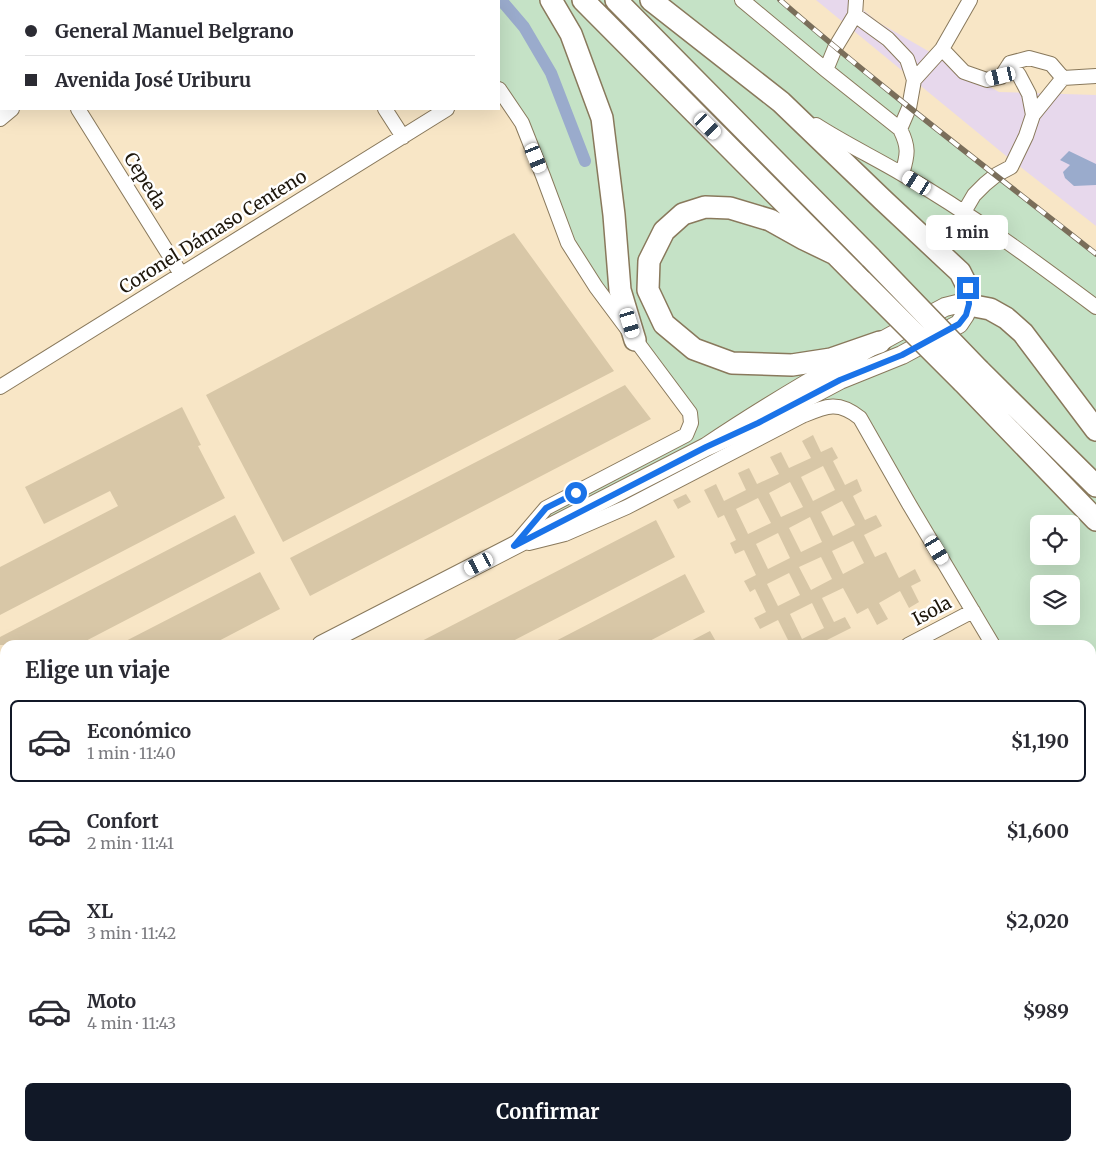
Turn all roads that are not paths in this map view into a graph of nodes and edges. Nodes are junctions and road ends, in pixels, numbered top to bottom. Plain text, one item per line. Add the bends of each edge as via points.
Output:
1 (551, 0) edge
2 (583, 0) edge
3 (616, 0) edge
4 (651, 0) edge
5 (742, 0) edge
6 (856, 0) edge
7 (970, 0) edge
8 (855, 15) junction
9 (942, 49) junction
10 (1010, 63) junction
11 (826, 70) junction
12 (1096, 76) edge
13 (1064, 78) junction
14 (914, 80) junction
15 (500, 90) edge
16 (781, 102) junction
17 (11, 110) edge
18 (79, 110) edge
19 (386, 110) edge
20 (445, 110) edge
21 (1033, 115) junction
22 (0, 119) edge
23 (900, 129) junction
24 (403, 137) junction
25 (902, 174) junction
26 (964, 212) junction
27 (833, 253) junction
28 (181, 274) junction
29 (969, 304) junction
30 (1096, 307) edge
31 (635, 340) junction
32 (880, 342) junction
33 (971, 376) junction
34 (0, 387) edge
35 (1096, 430) edge
36 (706, 447) junction
37 (1096, 486) edge
38 (1096, 520) edge
39 (514, 546) junction
40 (973, 611) junction
41 (330, 640) edge
42 (918, 640) edge
43 (990, 640) edge

1 - 31 highway via 571,34 602,118 620,290
2 - 27 highway
3 - 33 highway, bridge via 872,258
4 - 16 highway
5 - 11 street
6 - 8 street
7 - 9 street
8 - 11 street
8 - 14 street via 907,59
9 - 10 street via 964,72 987,80 1001,76
9 - 14 street
10 - 13 street via 1029,58 1051,64
10 - 21 street via 1029,94
11 - 23 street
12 - 13 street
13 - 21 street
14 - 23 street via 909,108
15 - 31 street via 522,123 568,243
16 - 25 street via 836,138
16 - 29 highway via 960,272 968,288
17 - 22 street
18 - 28 street, Cepeda
19 - 24 street
20 - 24 street, Coronel Dámaso Centeno
21 - 26 street via 1011,166 985,184
23 - 25 street via 906,142 907,159
24 - 28 street, Coronel Dámaso Centeno
25 - 26 street
26 - 30 street
27 - 32 highway via 770,220 730,208 705,207 683,214 664,231 650,261 648,290 664,324 694,349 732,363 792,365 831,358
27 - 33 highway, bridge
28 - 34 street, Coronel Dámaso Centeno
29 - 32 main road via 945,307
29 - 35 highway via 990,308 1023,333
29 - 36 main road via 959,324 902,355 840,380
31 - 39 street via 690,413 691,423 686,435 546,508
32 - 36 main road via 758,412
33 - 37 highway
33 - 38 highway
36 - 39 main road
39 - 40 street via 565,534 627,507 802,416 836,405 851,410 860,418
39 - 41 main road
40 - 42 street, Isola
40 - 43 street

